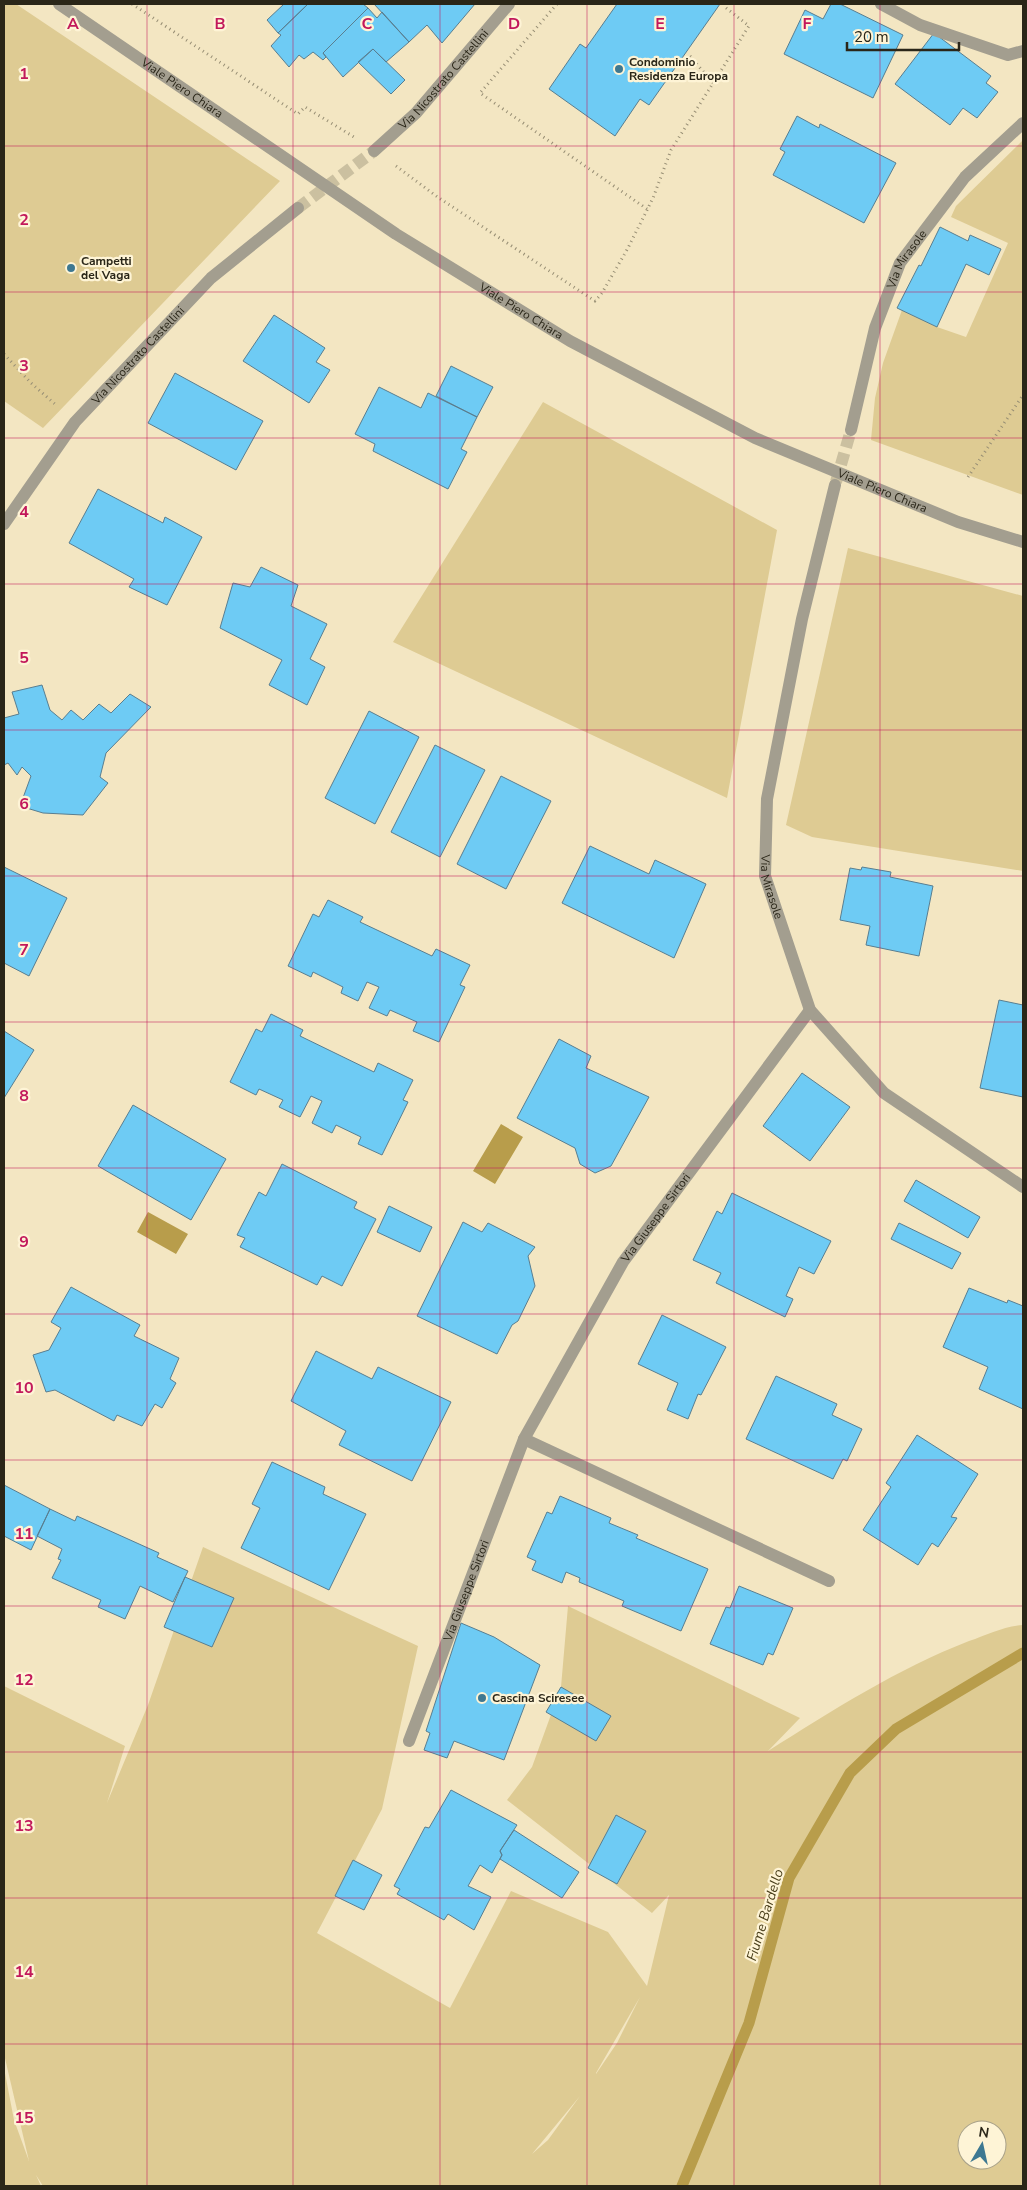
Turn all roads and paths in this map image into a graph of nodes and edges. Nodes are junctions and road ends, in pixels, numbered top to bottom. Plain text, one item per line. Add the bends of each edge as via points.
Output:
1 (59, 4) edge
2 (132, 4) edge
3 (509, 4) edge
4 (557, 4) edge
5 (881, 4) edge
6 (725, 7) dead end
7 (1023, 51) edge
8 (690, 56) dead end
9 (713, 83) junction
10 (1023, 123) edge
11 (374, 151) junction
12 (298, 208) tunnel mouth
13 (647, 209) junction
14 (4, 354) edge
15 (1023, 395) edge
16 (75, 422) junction
17 (851, 430) tunnel mouth
18 (968, 477) dead end
19 (835, 485) tunnel mouth
20 (4, 524) edge
21 (1023, 542) edge
22 (810, 1010) junction
23 (1023, 1187) edge
24 (524, 1439) junction
25 (829, 1581) dead end
26 (409, 1741) dead end

1 - 21 street, Viale Piero Chiara via 396,234 570,340 755,438 958,522
2 - 11 path via 298,114 305,106
3 - 11 street, Via Nicostrato Castellini via 416,113
4 - 13 path via 480,93
5 - 7 street via 920,25 1008,54
6 - 9 path via 749,26
8 - 9 path
9 - 13 path via 671,150
10 - 17 street, Via Mirasole via 965,178 900,263 875,328
11 - 13 path via 595,301 628,248
12 - 16 street, Via Nicostrato Castellini via 211,278
14 - 16 path
15 - 18 path
16 - 20 street, Via Nicostrato Castellini
19 - 22 street, Via Mirasole via 802,619 767,799 765,876
22 - 23 street, Via Mirasole via 884,1093
22 - 24 street, Via Giuseppe Sirtori via 623,1262
24 - 25 street
24 - 26 street, Via Giuseppe Sirtori

